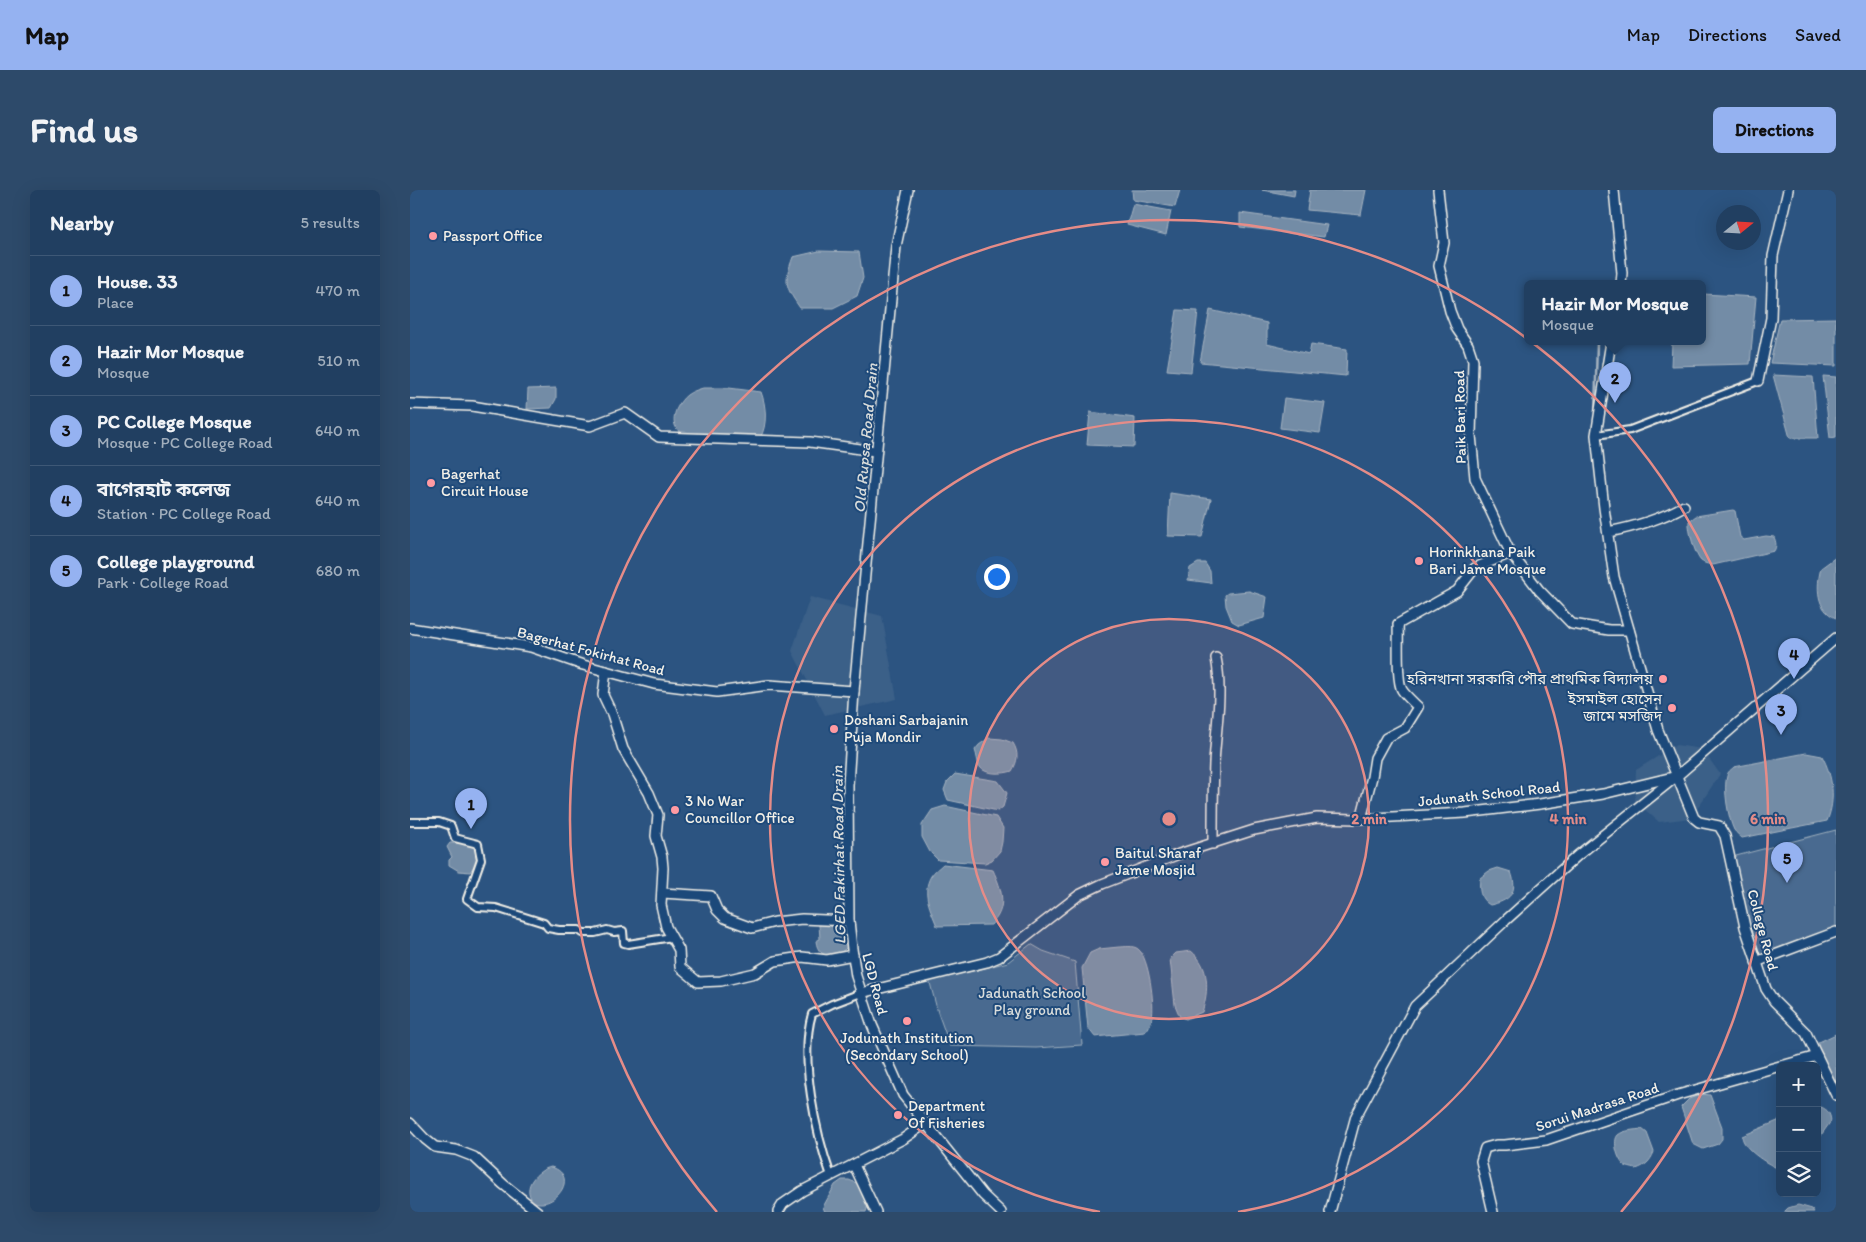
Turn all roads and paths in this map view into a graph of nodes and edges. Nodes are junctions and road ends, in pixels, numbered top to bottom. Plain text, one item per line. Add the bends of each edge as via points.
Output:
1 (908, 190) edge
2 (1438, 190) edge
3 (1614, 190) edge
4 (1788, 190) edge
5 (1621, 280) edge
6 (1611, 345) edge
7 (1758, 381) joint
8 (410, 404) edge
9 (1596, 435) junction
10 (875, 451) dead end
11 (1684, 506) dead end
12 (1608, 532) junction
13 (1506, 555) dead end
14 (410, 628) edge
15 (1628, 630) junction
16 (1836, 638) edge
17 (1216, 658) dead end
18 (606, 671) junction
19 (854, 691) junction
20 (1677, 776) junction
21 (1361, 819) junction
22 (410, 822) edge
23 (1213, 844) junction
24 (662, 893) junction
25 (849, 921) junction
26 (1836, 932) edge
27 (672, 937) junction
28 (853, 955) junction
29 (1756, 962) junction
30 (861, 993) junction
31 (1817, 1056) junction
32 (1795, 1062) edge
33 (1776, 1067) edge
34 (1836, 1094) edge
35 (410, 1123) edge
36 (926, 1123) junction
37 (854, 1164) junction
38 (831, 1176) junction
39 (538, 1212) edge
40 (778, 1212) edge
41 (876, 1212) edge
42 (1001, 1212) edge
43 (1330, 1212) edge
44 (1492, 1212) edge

1 - 19 street, LGD Road via 896,246
2 - 15 street, Paik Bari Road via 1444,243 1439,266 1453,320 1473,360 1471,435 1475,478 1510,552 1539,590 1572,624
3 - 5 street
4 - 7 street via 1773,256 1771,318
6 - 9 street
7 - 9 street via 1630,430
8 - 10 street via 472,406 590,426 625,413 659,437 810,442
9 - 12 street
11 - 12 street via 1669,514
12 - 15 street via 1614,577
13 - 21 street via 1475,568 1457,591 1398,624 1398,674 1402,689 1418,707 1405,728 1386,738 1375,758
14 - 18 street, Bagerhat Fokirhat Road via 531,647
15 - 20 street via 1658,730
16 - 20 street
17 - 23 street via 1219,702
18 - 19 street, Bagerhat Fokirhat Road via 654,684 717,692 769,685
18 - 24 street via 603,695 623,749 658,814 656,836 662,857
19 - 25 street, LGD Road via 848,785
20 - 21 street, Jodunath School Road via 1603,794 1540,804 1465,813
20 - 29 street, College Road via 1694,818 1719,826 1725,836
20 - 43 street via 1577,856 1415,1006 1356,1116
21 - 23 street, Jodunath School Road via 1318,818 1254,830
22 - 27 street via 439,822 451,826 455,838 478,844 481,859 467,899 478,907 496,908 559,930 583,933 622,931 624,943 628,944
23 - 30 street, Jodunath School Road via 1179,854 1079,895 988,962
24 - 25 street via 711,896 725,918 752,928 802,919
24 - 27 street via 661,906
25 - 28 street, LGD Road
26 - 29 street
27 - 28 street via 679,950 680,967 698,982 721,981 755,973 775,961 802,957 827,960
28 - 30 street, LGD Road
29 - 31 street, College Road via 1766,989 1806,1032
30 - 36 street, LGD Road via 903,1095
30 - 38 street via 812,1014 808,1025 810,1087
31 - 32 street, Sorui Madrasa Road
31 - 34 street, College Road
33 - 44 street, Sorui Madrasa Road via 1678,1095 1546,1140 1485,1148 1481,1162
35 - 39 street via 435,1146 474,1157
36 - 37 street via 903,1139
36 - 42 street, LGD Road via 983,1195
37 - 38 street
37 - 41 street
38 - 40 street via 783,1204

